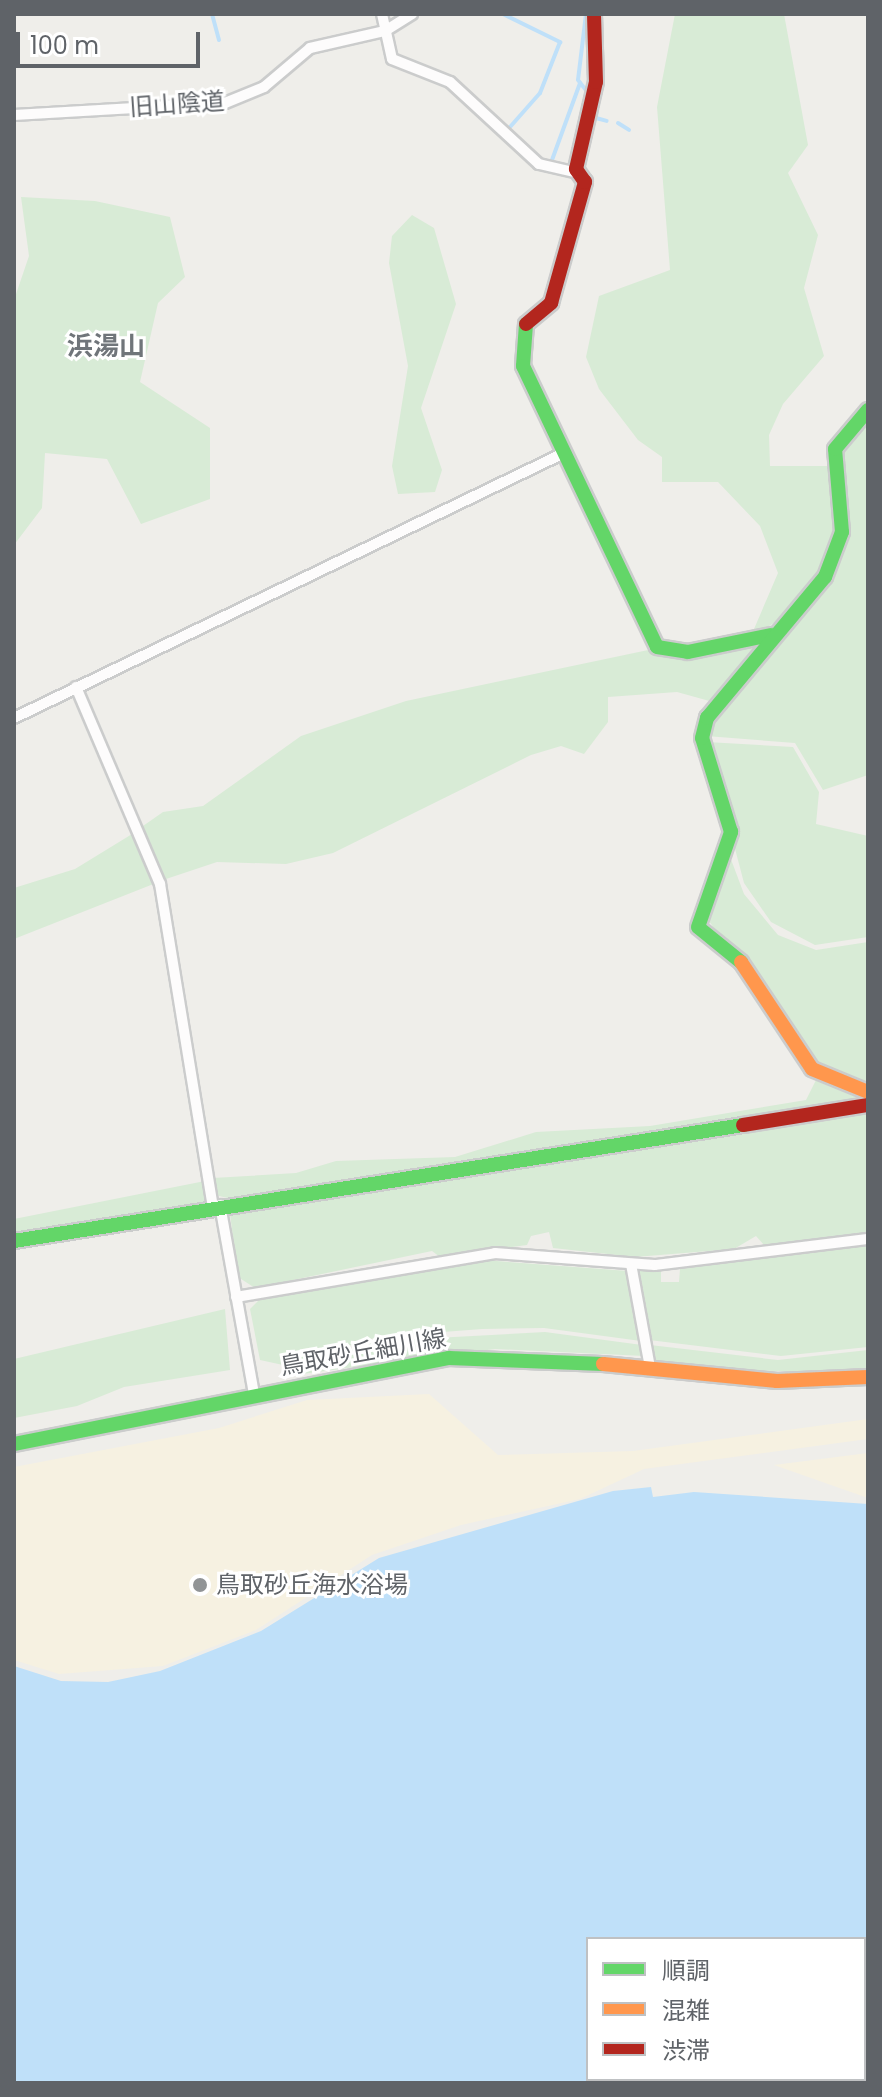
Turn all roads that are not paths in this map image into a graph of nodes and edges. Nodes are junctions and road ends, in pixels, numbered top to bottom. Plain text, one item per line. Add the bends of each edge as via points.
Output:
1 (382, 14) edge
2 (412, 14) edge
3 (594, 14) edge
4 (385, 31) junction
5 (14, 115) edge
6 (578, 173) junction
7 (868, 410) edge
8 (564, 453) junction
9 (771, 635) junction
10 (76, 687) junction
11 (14, 718) edge
12 (868, 1092) edge
13 (868, 1105) edge
14 (216, 1206) junction
15 (868, 1239) edge
16 (14, 1241) edge
17 (631, 1264) junction
18 (236, 1297) junction
19 (650, 1368) junction
20 (868, 1377) edge
21 (254, 1394) junction
22 (14, 1444) edge

1 - 4 street
2 - 4 street, 旧山陰道
3 - 6 street via 596,82
4 - 5 street, 旧山陰道 via 310,48 264,87 225,103
4 - 6 street via 392,59 450,82 539,164
6 - 8 street via 585,182 551,303 521,328 517,343
7 - 9 street via 835,449 838,552 825,577
8 - 9 street via 657,647 688,652
8 - 10 street
9 - 12 street via 707,718 702,738 731,832 698,927 708,928 755,977 812,1069
10 - 11 street
10 - 14 street via 160,884
13 - 14 street via 456,1175
14 - 16 street
14 - 18 street
15 - 17 street
17 - 18 street via 495,1253
17 - 19 street
18 - 21 street
19 - 20 street, 鳥取砂丘細川線 via 777,1381
19 - 21 street, 鳥取砂丘細川線 via 520,1356 449,1358
21 - 22 street, 鳥取砂丘細川線

